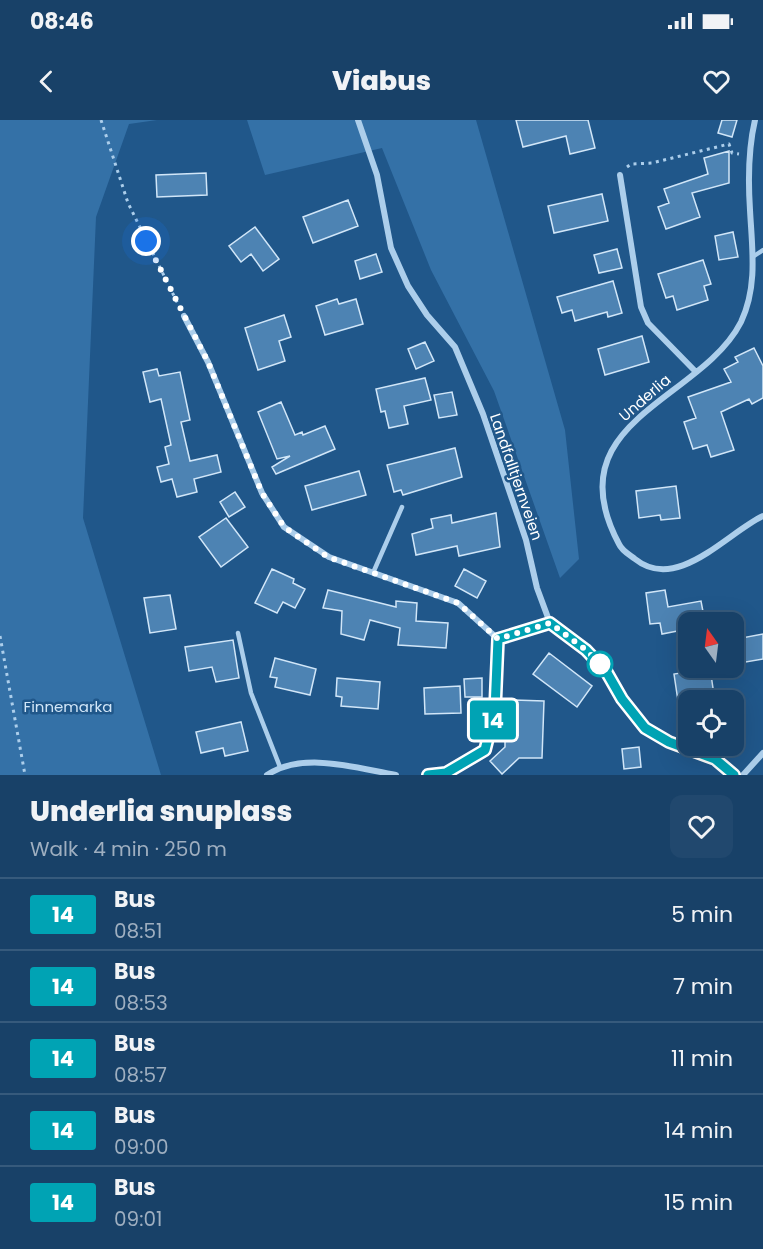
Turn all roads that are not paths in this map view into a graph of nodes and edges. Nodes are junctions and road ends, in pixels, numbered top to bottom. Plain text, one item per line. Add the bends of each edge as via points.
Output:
1 (358, 120) edge
2 (754, 120) edge
3 (620, 175) road end
4 (763, 250) edge
5 (753, 256) junction
6 (184, 316) road end
7 (695, 372) junction
8 (402, 507) dead end
9 (763, 516) edge
10 (373, 573) junction
11 (550, 623) junction
12 (238, 633) dead end
13 (498, 639) junction
14 (763, 753) edge
15 (280, 767) junction
16 (267, 775) edge
17 (396, 775) edge
18 (428, 775) edge
19 (734, 775) edge
20 (743, 775) edge

1 - 11 street, Landfalltjernveien via 377,175 391,248 408,286 455,347 483,414
2 - 5 street, Underlia via 748,169
3 - 7 street via 641,307 648,323
4 - 5 lane
5 - 7 street, Underlia via 750,296 740,323
6 - 10 street via 208,362 262,493 284,527 328,557
7 - 9 street, Underlia via 648,408 621,436 605,469 602,496 608,522 621,548 645,567 673,569 699,558
8 - 10 lane
10 - 13 street via 458,603
11 - 13 street
11 - 19 street via 606,671 645,728 669,742 715,759
12 - 15 lane via 251,693
13 - 18 street via 495,710 485,750 446,773
14 - 20 street
15 - 16 street
15 - 17 street via 292,763 333,764

